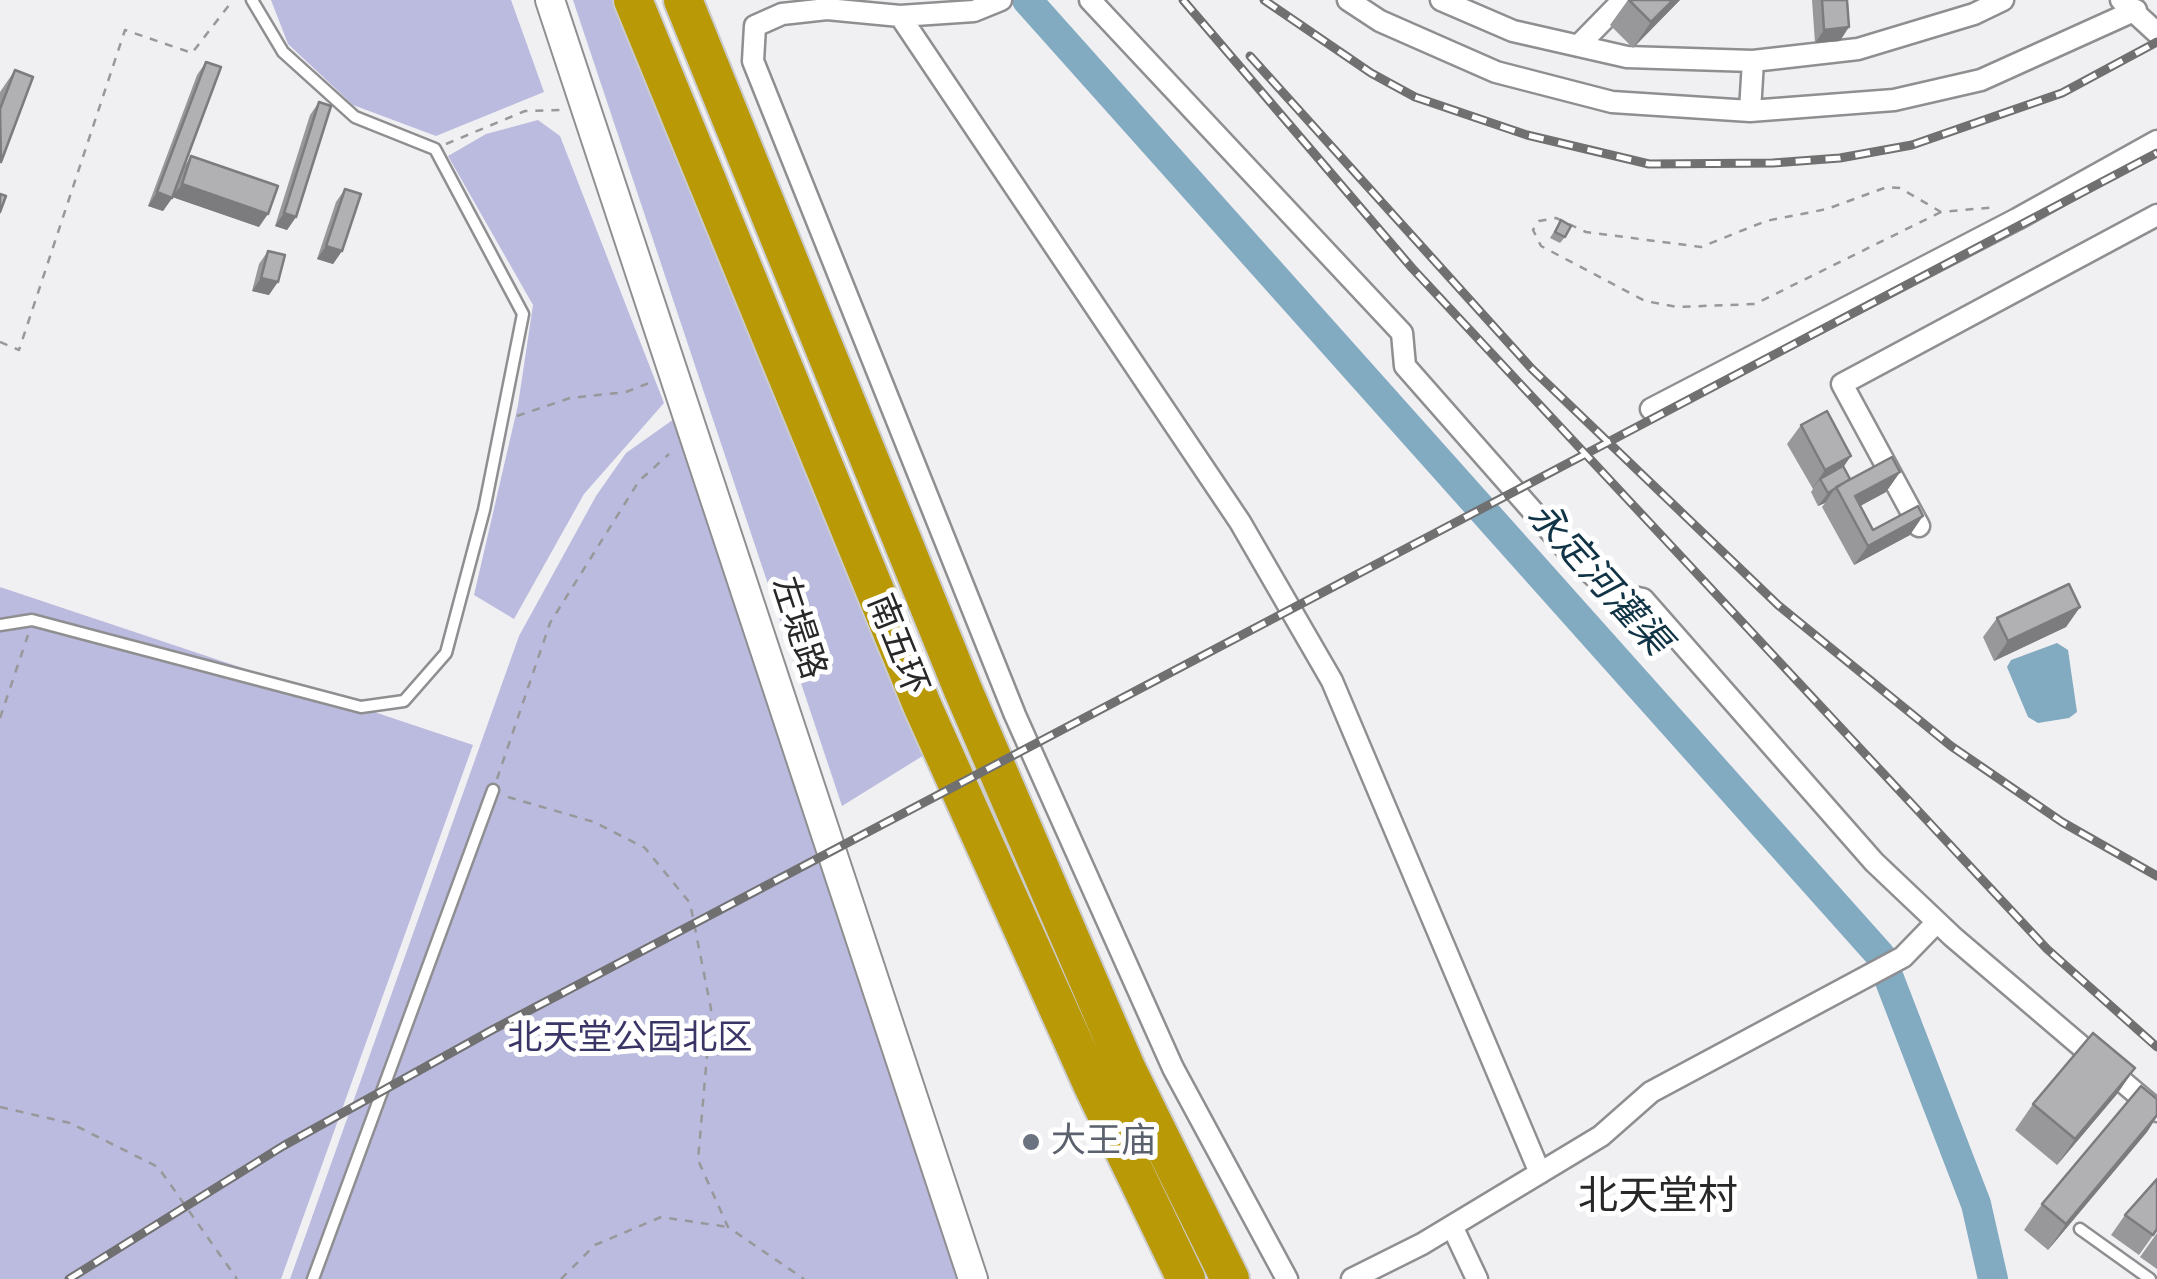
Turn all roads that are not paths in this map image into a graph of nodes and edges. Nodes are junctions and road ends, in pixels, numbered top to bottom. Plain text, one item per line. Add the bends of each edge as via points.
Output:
1 (252, 0) edge
2 (550, 0) edge
3 (633, 0) edge
4 (683, 0) edge
5 (1090, 0) edge
6 (1348, 0) edge
7 (1442, 0) edge
8 (1623, 0) edge
9 (2000, 1) edge
10 (996, 3) edge
11 (2129, 5) edge
12 (900, 16) junction
13 (2157, 33) edge
14 (1578, 46) junction
15 (1753, 61) junction
16 (1750, 111) junction
17 (2157, 141) edge
18 (2157, 216) edge
19 (1651, 409) dead end
20 (1920, 526) edge
21 (0, 626) edge
22 (494, 790) road end
23 (1937, 922) junction
24 (2157, 1111) edge
25 (1540, 1173) junction
26 (1452, 1226) junction
27 (2080, 1229) edge
28 (313, 1279) edge
29 (974, 1279) edge
30 (1186, 1279) edge
31 (1230, 1279) edge
32 (1288, 1279) edge
33 (1352, 1279) edge
34 (1477, 1279) edge
35 (2150, 1279) edge

1 - 21 lane via 283,52 355,118 435,149 523,314 446,653 404,701 360,707 32,620
2 - 29 main road, 左堤路
3 - 30 highway, 南五环 via 922,704
4 - 31 highway, 南五环 via 963,690 1127,1070
5 - 23 street via 1402,333 1405,366 1574,558 1613,593 1643,599 1874,862
6 - 16 street via 1496,72 1612,102
7 - 14 street via 1513,32
8 - 14 street
9 - 15 street via 1858,50
10 - 12 street
11 - 13 street
11 - 16 street via 1980,80 1894,100
12 - 25 street via 1240,522 1332,681
12 - 32 street via 827,9 782,14 755,26 753,61 1015,716 1174,1068
14 - 15 street via 1626,58
15 - 16 street
17 - 19 street
18 - 20 street via 1842,384
22 - 28 lane
23 - 24 street
23 - 25 street via 1903,956 1651,1092 1601,1136
25 - 26 street
26 - 33 street
26 - 34 street
27 - 35 lane

